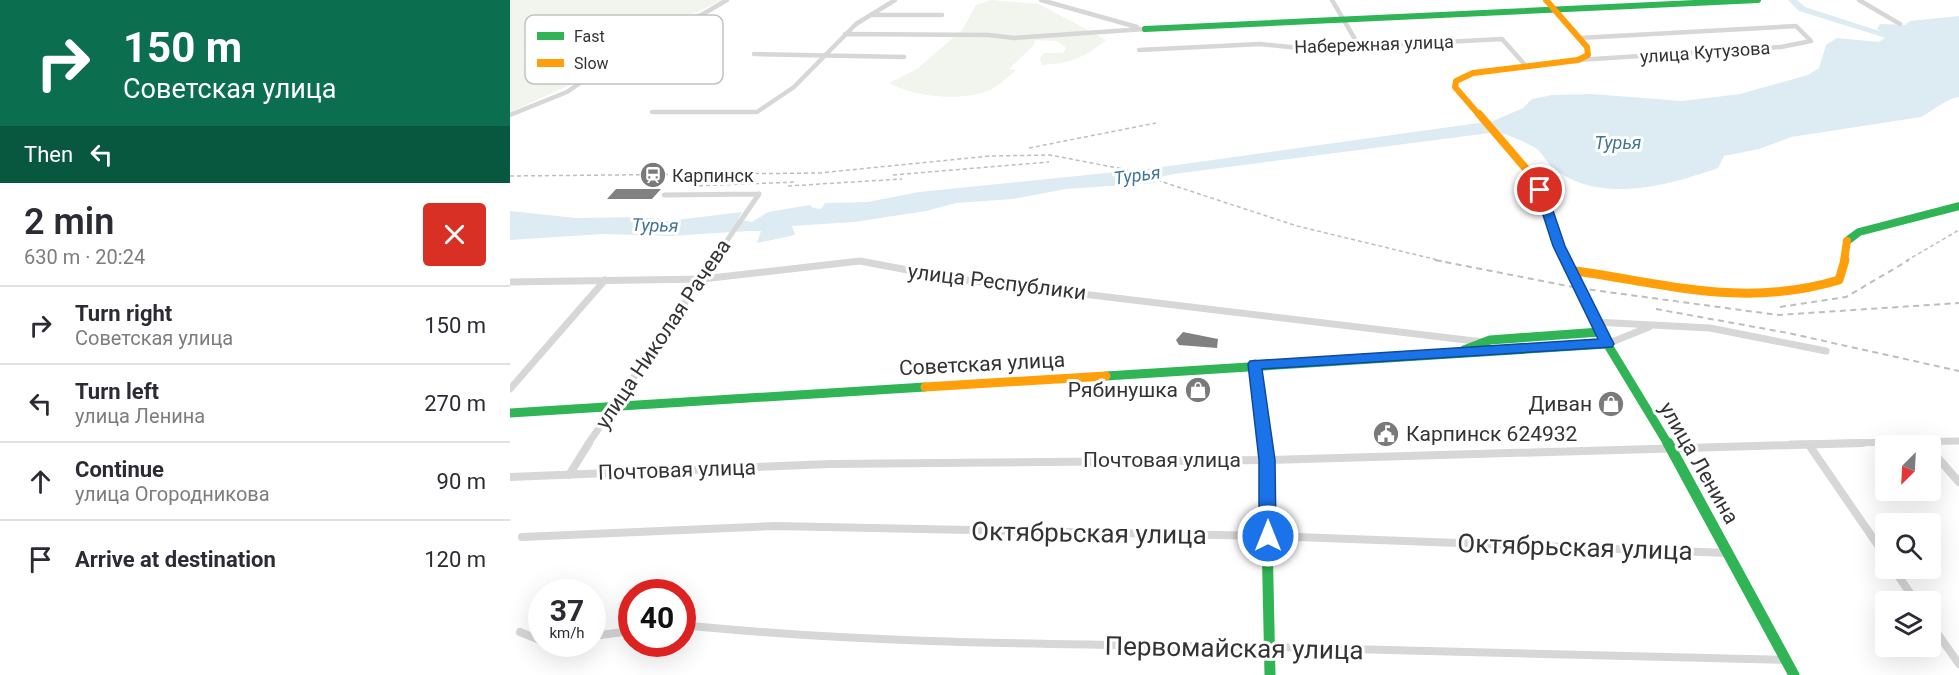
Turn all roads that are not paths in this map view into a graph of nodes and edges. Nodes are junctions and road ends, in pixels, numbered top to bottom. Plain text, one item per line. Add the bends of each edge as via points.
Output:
1 (727, 0) edge
2 (896, 0) edge
3 (1041, 0) edge
4 (1332, 0) edge
5 (1546, 0) edge
6 (1757, 0) edge
7 (1859, 0) edge
8 (1659, 2) edge
9 (1554, 9) junction
10 (701, 15) edge
11 (869, 15) junction
12 (942, 15) dead end
13 (1346, 20) junction
14 (1900, 24) dead end
15 (1145, 29) junction
16 (845, 34) junction
17 (1579, 38) junction
18 (1359, 46) junction
19 (1139, 50) dead end
20 (754, 54) dead end
21 (825, 56) junction
22 (904, 57) dead end
23 (1578, 60) junction
24 (1526, 66) junction
25 (578, 84) edge
26 (652, 112) dead end
27 (510, 116) edge
28 (663, 195) dead end
29 (1959, 206) edge
30 (1569, 270) junction
31 (702, 279) junction
32 (605, 280) junction
33 (510, 282) edge
34 (1595, 322) junction
35 (1651, 326) junction
36 (1600, 332) junction
37 (1483, 342) junction
38 (1607, 344) junction
39 (1826, 351) dead end
40 (1456, 354) junction
41 (1255, 364) junction
42 (510, 389) edge
43 (616, 405) junction
44 (510, 413) edge
45 (1959, 441) edge
46 (1941, 443) edge
47 (1875, 444) edge
48 (1809, 445) junction
49 (1670, 447) junction
50 (1267, 460) junction
51 (1941, 462) edge
52 (569, 475) junction
53 (510, 477) edge
54 (1959, 482) edge
55 (1268, 536) junction
56 (522, 537) dead end
57 (1875, 541) edge
58 (1729, 553) junction
59 (696, 626) edge
60 (520, 632) dead end
61 (528, 635) edge
62 (1941, 639) edge
63 (1269, 647) junction
64 (1786, 660) junction
65 (1959, 664) edge
66 (1270, 675) edge
67 (1794, 675) edge

1 - 10 street
2 - 11 street
3 - 15 street
4 - 13 street
5 - 9 street
6 - 8 street
7 - 14 street
8 - 9 street
9 - 13 street
9 - 17 street
11 - 12 street
11 - 16 street
13 - 15 street
13 - 18 street
15 - 16 street via 1014,38 989,34
16 - 21 street
17 - 23 street via 1589,51
17 - 23 street, улица Кутузова via 1796,26 1811,41 1781,47
18 - 19 street, Набережная улица via 1291,49 1260,44
18 - 24 street, Набережная улица via 1502,39
20 - 21 street
21 - 22 street
21 - 26 street via 799,85 757,112
23 - 24 street
24 - 30 street, улица Ленина via 1473,73 1456,81 1455,87 1533,177
25 - 27 street
28 - 31 street, улица Николая Рачева via 759,194
29 - 30 street via 1859,232 1845,243 1839,280 1814,290 1722,292
30 - 34 street, улица Ленина
31 - 32 street, улица Республики
31 - 37 street, улица Республики via 860,261 950,278
31 - 43 street, улица Николая Рачева
32 - 33 street, улица Республики
32 - 42 street
34 - 35 street
34 - 36 street, улица Ленина
35 - 38 street
35 - 39 street via 1710,328
36 - 37 street, Советская улица
36 - 38 street, улица Ленина
37 - 40 street, Советская улица
38 - 40 street, Советская улица
38 - 49 street, улица Ленина
40 - 41 street, Советская улица
41 - 43 street, Советская улица
41 - 50 street
43 - 44 street, Советская улица
43 - 52 street, улица Николая Рачева
45 - 46 street, Почтовая улица
47 - 48 street, Почтовая улица
48 - 49 street, Почтовая улица
48 - 57 street
49 - 50 street, Почтовая улица
49 - 58 street, улица Ленина
50 - 52 street, Почтовая улица via 830,464
50 - 55 street
51 - 54 street
52 - 53 street, Почтовая улица
55 - 56 street, Октябрьская улица via 775,526
55 - 58 street, Октябрьская улица
55 - 63 street
58 - 64 street, улица Ленина
59 - 63 street, Первомайская улица via 782,635 1084,646
60 - 61 street
62 - 65 street
63 - 64 street, Первомайская улица
63 - 66 street
64 - 67 street, улица Ленина

